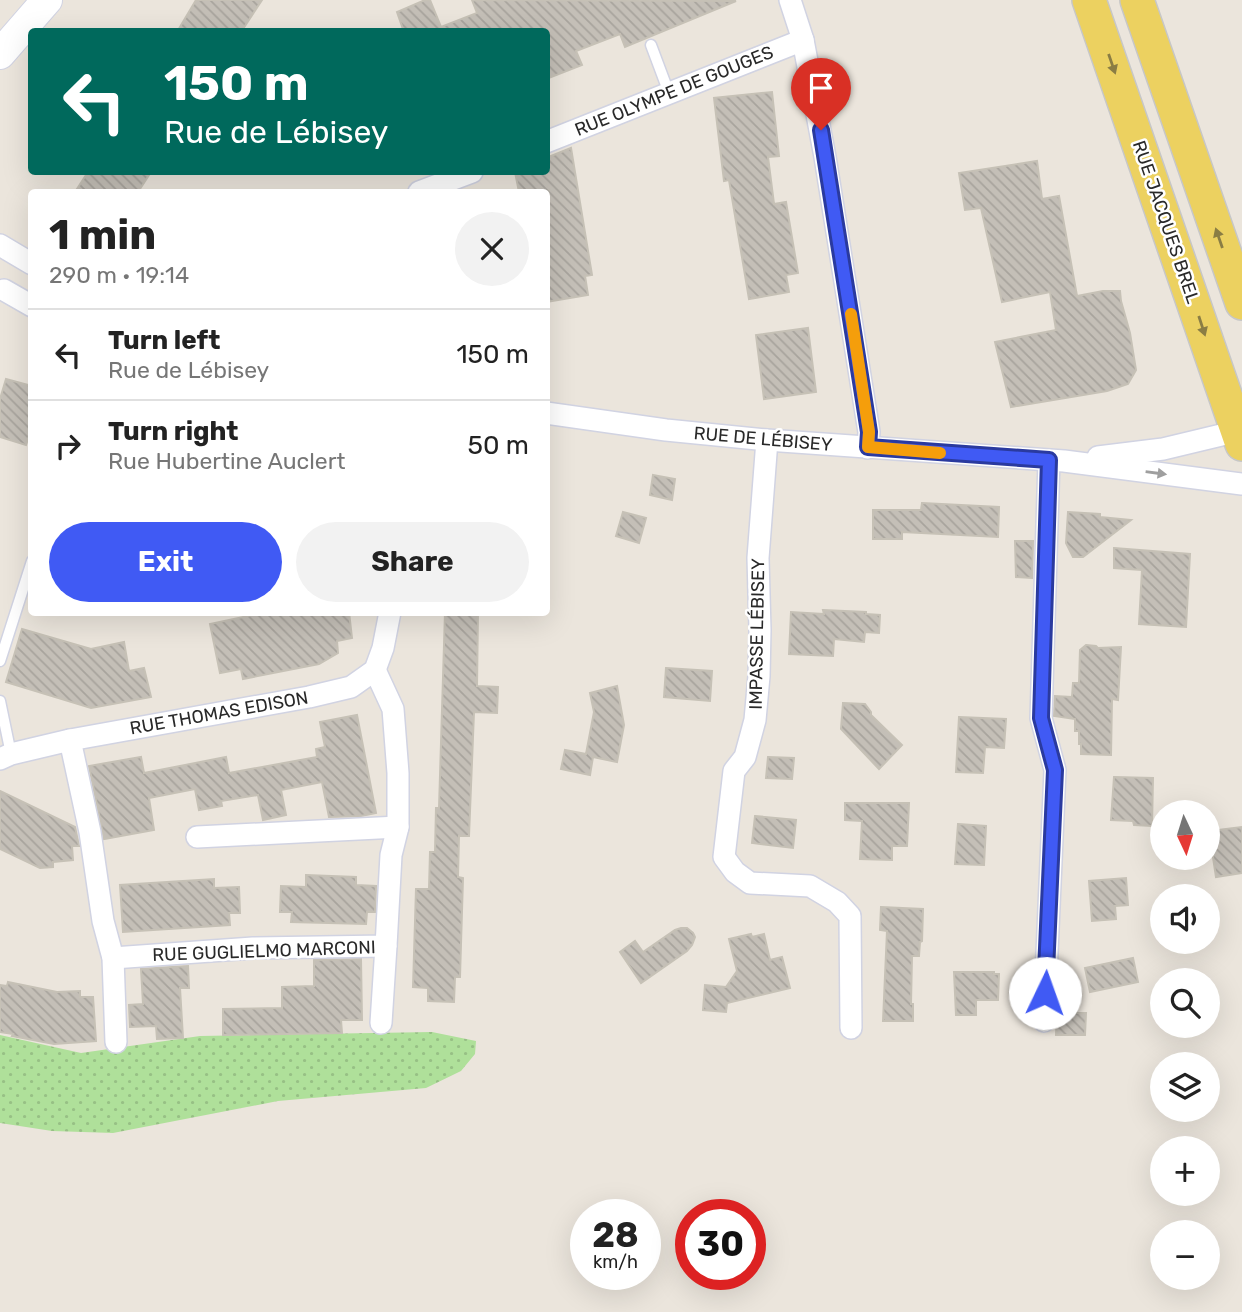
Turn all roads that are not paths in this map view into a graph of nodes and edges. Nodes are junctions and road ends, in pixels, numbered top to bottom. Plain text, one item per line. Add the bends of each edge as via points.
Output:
1 (47, 0) edge
2 (790, 0) edge
3 (1089, 0) edge
4 (1137, 0) edge
5 (803, 40) junction
6 (651, 45) dead end
7 (0, 54) edge
8 (669, 93) junction
9 (550, 140) edge
10 (464, 175) edge
11 (427, 189) edge
12 (0, 246) edge
13 (28, 262) edge
14 (4, 290) dead end
15 (1242, 303) edge
16 (28, 304) edge
17 (550, 414) edge
18 (1241, 437) edge
19 (767, 440) junction
20 (868, 447) junction
21 (1057, 460) junction
22 (1242, 484) edge
23 (28, 574) edge
24 (389, 616) edge
25 (0, 661) edge
26 (375, 670) junction
27 (0, 701) edge
28 (70, 740) junction
29 (5, 756) edge
30 (398, 827) junction
31 (197, 836) dead end
32 (386, 946) junction
33 (113, 958) junction
34 (1044, 1021) dead end
35 (382, 1023) dead end
36 (851, 1028) dead end
37 (116, 1042) dead end

1 - 7 main road
2 - 5 street
3 -> 18 main road, RUE JACQUES BREL
15 -> 4 main road
5 - 8 street, RUE OLYMPE DE GOUGES
5 - 20 street via 847,288
6 - 8 lane
8 - 9 street, RUE OLYMPE DE GOUGES
10 - 11 street
12 - 13 street
14 - 16 street
17 - 19 street, RUE DE LÉBISEY
18 - 21 street, RUE DE LÉBISEY
19 - 20 street, RUE DE LÉBISEY
19 - 36 street, IMPASSE LÉBISEY via 758,558 755,720 745,757 734,771 724,857 750,883 810,886 850,916
20 - 21 street, RUE DE LÉBISEY
21 -> 22 street, RUE DE LÉBISEY
21 - 34 street via 1041,718 1055,770
23 - 25 lane
24 - 26 street
26 - 28 street, RUE THOMAS EDISON via 351,687 309,697
26 - 30 street, RUE GUGLIELMO MARCONI via 393,709
27 - 29 lane
28 - 29 street, RUE THOMAS EDISON
28 - 33 street
30 - 31 street
30 - 32 street, RUE GUGLIELMO MARCONI via 391,855
32 - 33 street, RUE GUGLIELMO MARCONI via 253,948
32 - 35 street
33 - 37 street

